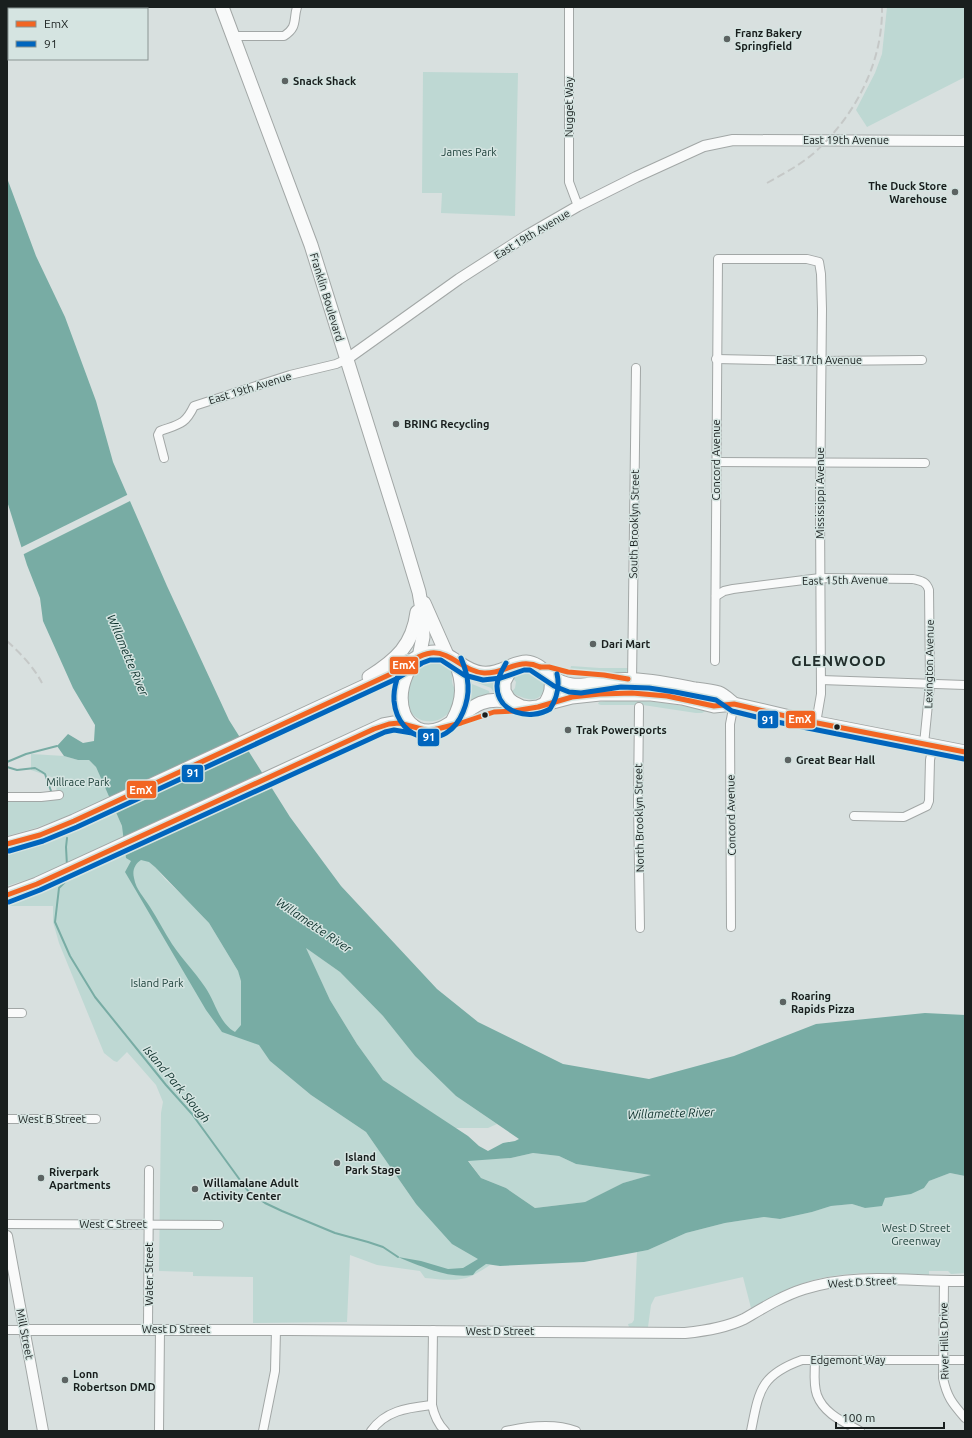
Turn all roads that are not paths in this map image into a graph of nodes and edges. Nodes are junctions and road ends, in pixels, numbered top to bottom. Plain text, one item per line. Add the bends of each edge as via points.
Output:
1 (222, 7) edge
2 (297, 7) edge
3 (569, 7) edge
4 (233, 36) junction
5 (965, 141) edge
6 (578, 206) junction
7 (718, 259) joint
8 (347, 359) junction
9 (716, 359) junction
10 (922, 360) dead end
11 (821, 361) junction
12 (636, 368) dead end
13 (164, 458) dead end
14 (821, 461) junction
15 (716, 462) junction
16 (925, 463) dead end
17 (820, 578) junction
18 (927, 584) joint
19 (419, 592) junction
20 (716, 596) junction
21 (451, 658) junction
22 (416, 659) junction
23 (715, 662) dead end
24 (512, 667) junction
25 (550, 676) junction
26 (632, 680) junction
27 (821, 680) junction
28 (930, 684) junction
29 (965, 684) edge
30 (632, 693) junction
31 (336, 699) junction
32 (512, 702) junction
33 (545, 704) junction
34 (734, 704) junction
35 (639, 707) dead end
36 (452, 721) junction
37 (816, 723) junction
38 (413, 726) junction
39 (928, 744) junction
40 (965, 752) edge
41 (59, 795) dead end
42 (7, 797) edge
43 (854, 816) dead end
44 (40, 835) junction
45 (7, 844) edge
46 (7, 848) edge
47 (7, 895) edge
48 (640, 928) dead end
49 (731, 928) dead end
50 (7, 1013) edge
51 (22, 1013) dead end
52 (7, 1119) edge
53 (96, 1119) dead end
54 (149, 1170) dead end
55 (7, 1224) edge
56 (149, 1224) junction
57 (219, 1225) dead end
58 (7, 1236) edge
59 (944, 1281) junction
60 (965, 1281) edge
61 (148, 1329) junction
62 (160, 1329) junction
63 (7, 1330) edge
64 (25, 1330) junction
65 (276, 1330) junction
66 (433, 1330) junction
67 (815, 1360) junction
68 (943, 1360) junction
69 (965, 1360) edge
70 (432, 1405) junction
71 (965, 1418) edge
72 (533, 1429) edge
73 (43, 1431) edge
74 (159, 1431) edge
75 (263, 1431) edge
76 (371, 1431) edge
77 (445, 1431) edge
78 (506, 1431) edge
79 (576, 1431) edge
80 (751, 1431) edge
81 (860, 1431) edge

1 - 4 main road, Franklin Boulevard
2 - 4 street via 292,29 284,36
3 - 6 street, Nugget Way via 569,182
4 - 8 main road, Franklin Boulevard via 311,245
5 - 6 street, East 19th Avenue via 733,140 704,146
6 - 8 street, East 19th Avenue via 460,279
7 - 9 street, Concord Avenue
7 - 11 street, Mississippi Avenue via 807,259 819,262
8 - 13 street, East 19th Avenue via 194,406 182,423 160,431 158,435
8 - 19 main road, Franklin Boulevard
9 - 11 street, East 17th Avenue
9 - 15 street, Concord Avenue
10 - 11 street, East 17th Avenue
11 - 14 street, Mississippi Avenue
12 - 26 street, South Brooklyn Street
14 - 15 street
14 - 16 street
14 - 17 street, Mississippi Avenue
15 - 20 street, Concord Avenue
17 - 18 street, East 15th Avenue via 913,579
17 - 20 street, East 15th Avenue via 733,589
17 - 27 street, Mississippi Avenue
18 - 28 street, Lexington Avenue
19 - 21 main road, Franklin Boulevard
19 - 22 main road, Franklin Boulevard via 423,630 422,646
19 - 31 main road via 413,631 404,648 381,670
20 - 23 street, Concord Avenue
21 - 22 main road via 436,652
21 - 24 main road via 467,669 484,673
21 - 36 main road, Franklin Boulevard via 460,675 462,690 459,706
22 - 31 main road via 393,673
22 - 38 main road, Franklin Boulevard via 403,682 401,699 405,715
24 - 25 main road via 523,662 532,663
24 - 32 main road via 504,686 505,694
25 - 26 main road via 576,686 612,680
25 - 33 main road via 552,691
26 - 30 street, South Brooklyn Street
26 - 34 main road via 676,685 719,694
27 - 28 street
27 - 37 street, Mississippi Avenue
28 - 29 street
28 - 39 street, Lexington Avenue
30 - 33 main road via 578,696
30 - 34 main road via 667,696 714,706
31 - 44 main road
32 - 33 main road via 529,708
32 - 36 main road via 498,700 482,703
34 - 37 main road
34 - 49 street, Concord Avenue via 730,724
35 - 48 street, North Brooklyn Street
36 - 38 main road via 433,731 423,731
37 - 39 main road
38 - 47 main road via 392,723 383,725 37,884
39 - 40 main road
39 - 43 street, Lexington Avenue via 930,760 927,806 904,817
41 - 42 street via 41,798
44 - 45 main road
44 - 46 main road
50 - 51 street
52 - 53 street, West B Street
54 - 56 street, Water Street
55 - 56 street, West C Street
56 - 57 street, West C Street
56 - 61 street, Water Street
58 - 64 street, Mill Street
59 - 60 street, West D Street
59 - 66 street, West D Street via 841,1280 803,1289 724,1327 703,1332
59 - 68 street, River Hills Drive
61 - 62 street, West D Street
61 - 64 street, West D Street
62 - 65 street, West D Street
62 - 74 street
63 - 64 street
64 - 73 street, Mill Street
65 - 66 street, West D Street
65 - 75 street via 276,1371
66 - 70 street
67 - 68 street, Edgemont Way
67 - 80 street, Edgemont Way via 794,1362 773,1374 758,1396
67 - 81 street via 817,1394 824,1407
68 - 69 street, Edgemont Way
68 - 71 street, River Hills Drive via 946,1391
70 - 76 street via 394,1411 381,1419
70 - 77 street via 434,1416
72 - 78 street via 518,1428
72 - 79 street via 557,1426

